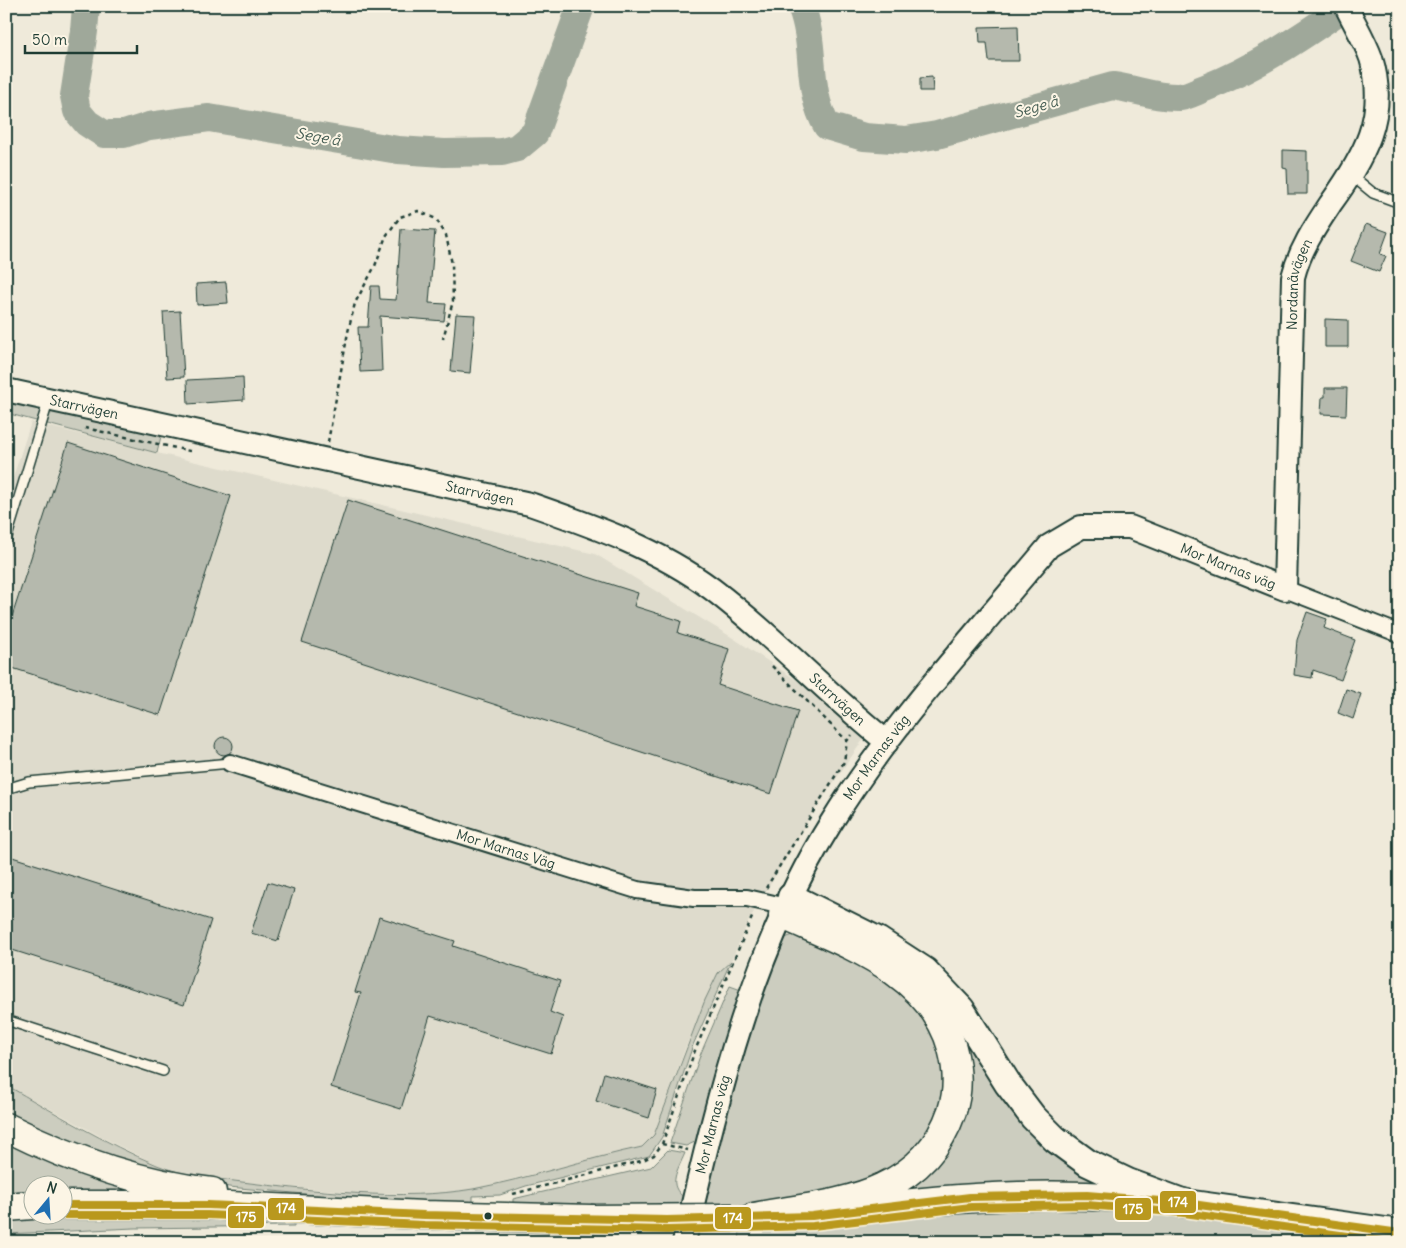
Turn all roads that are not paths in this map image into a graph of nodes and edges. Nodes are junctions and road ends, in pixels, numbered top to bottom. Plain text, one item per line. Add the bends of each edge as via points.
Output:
1 (1346, 6) edge
2 (1351, 175) junction
3 (1400, 203) edge
4 (6, 390) edge
5 (50, 399) junction
6 (6, 540) edge
7 (1285, 590) junction
8 (1400, 634) edge
9 (887, 742) junction
10 (230, 763) joint
11 (6, 789) edge
12 (787, 906) junction
13 (6, 1020) edge
14 (163, 1071) dead end
15 (6, 1127) edge
16 (1185, 1203) junction
17 (72, 1205) edge
18 (22, 1206) edge
19 (6, 1207) edge
20 (424, 1215) junction
21 (743, 1217) junction
22 (1400, 1233) edge
23 (684, 1242) edge

1 - 2 street, Nordanåvägen via 1370,58 1376,82 1377,110 1370,140
2 - 3 lane via 1373,193
2 - 7 street, Nordanåvägen via 1310,235 1297,261 1293,278
4 - 5 street, Starrvägen
5 - 6 lane
5 - 9 street, Starrvägen via 530,504 603,529 644,548 710,588 782,647
7 - 8 street
7 - 9 street, Mor Marnas väg via 1130,527 1081,527 1049,546
9 - 12 street, Mor Marnas väg via 830,824
10 - 11 lane via 29,782
10 - 12 street, Mor Marnas Väg via 637,890 673,896 759,900
12 - 16 main road via 879,941 925,971 961,1009 1033,1117 1068,1150 1108,1173
12 - 21 highway via 895,972 923,997 940,1019 951,1044 957,1068 956,1094 950,1118 938,1141 921,1161 893,1182 843,1200
12 - 23 street, Mor Marnas väg via 748,1002 725,1075
13 - 14 lane
15 - 20 highway via 44,1146 99,1166 201,1191
16 - 21 highway via 1116,1196 1018,1195 961,1198 812,1216
16 - 22 main road
17 - 20 highway via 208,1205
18 - 19 highway
20 - 21 highway, bridge via 592,1219

